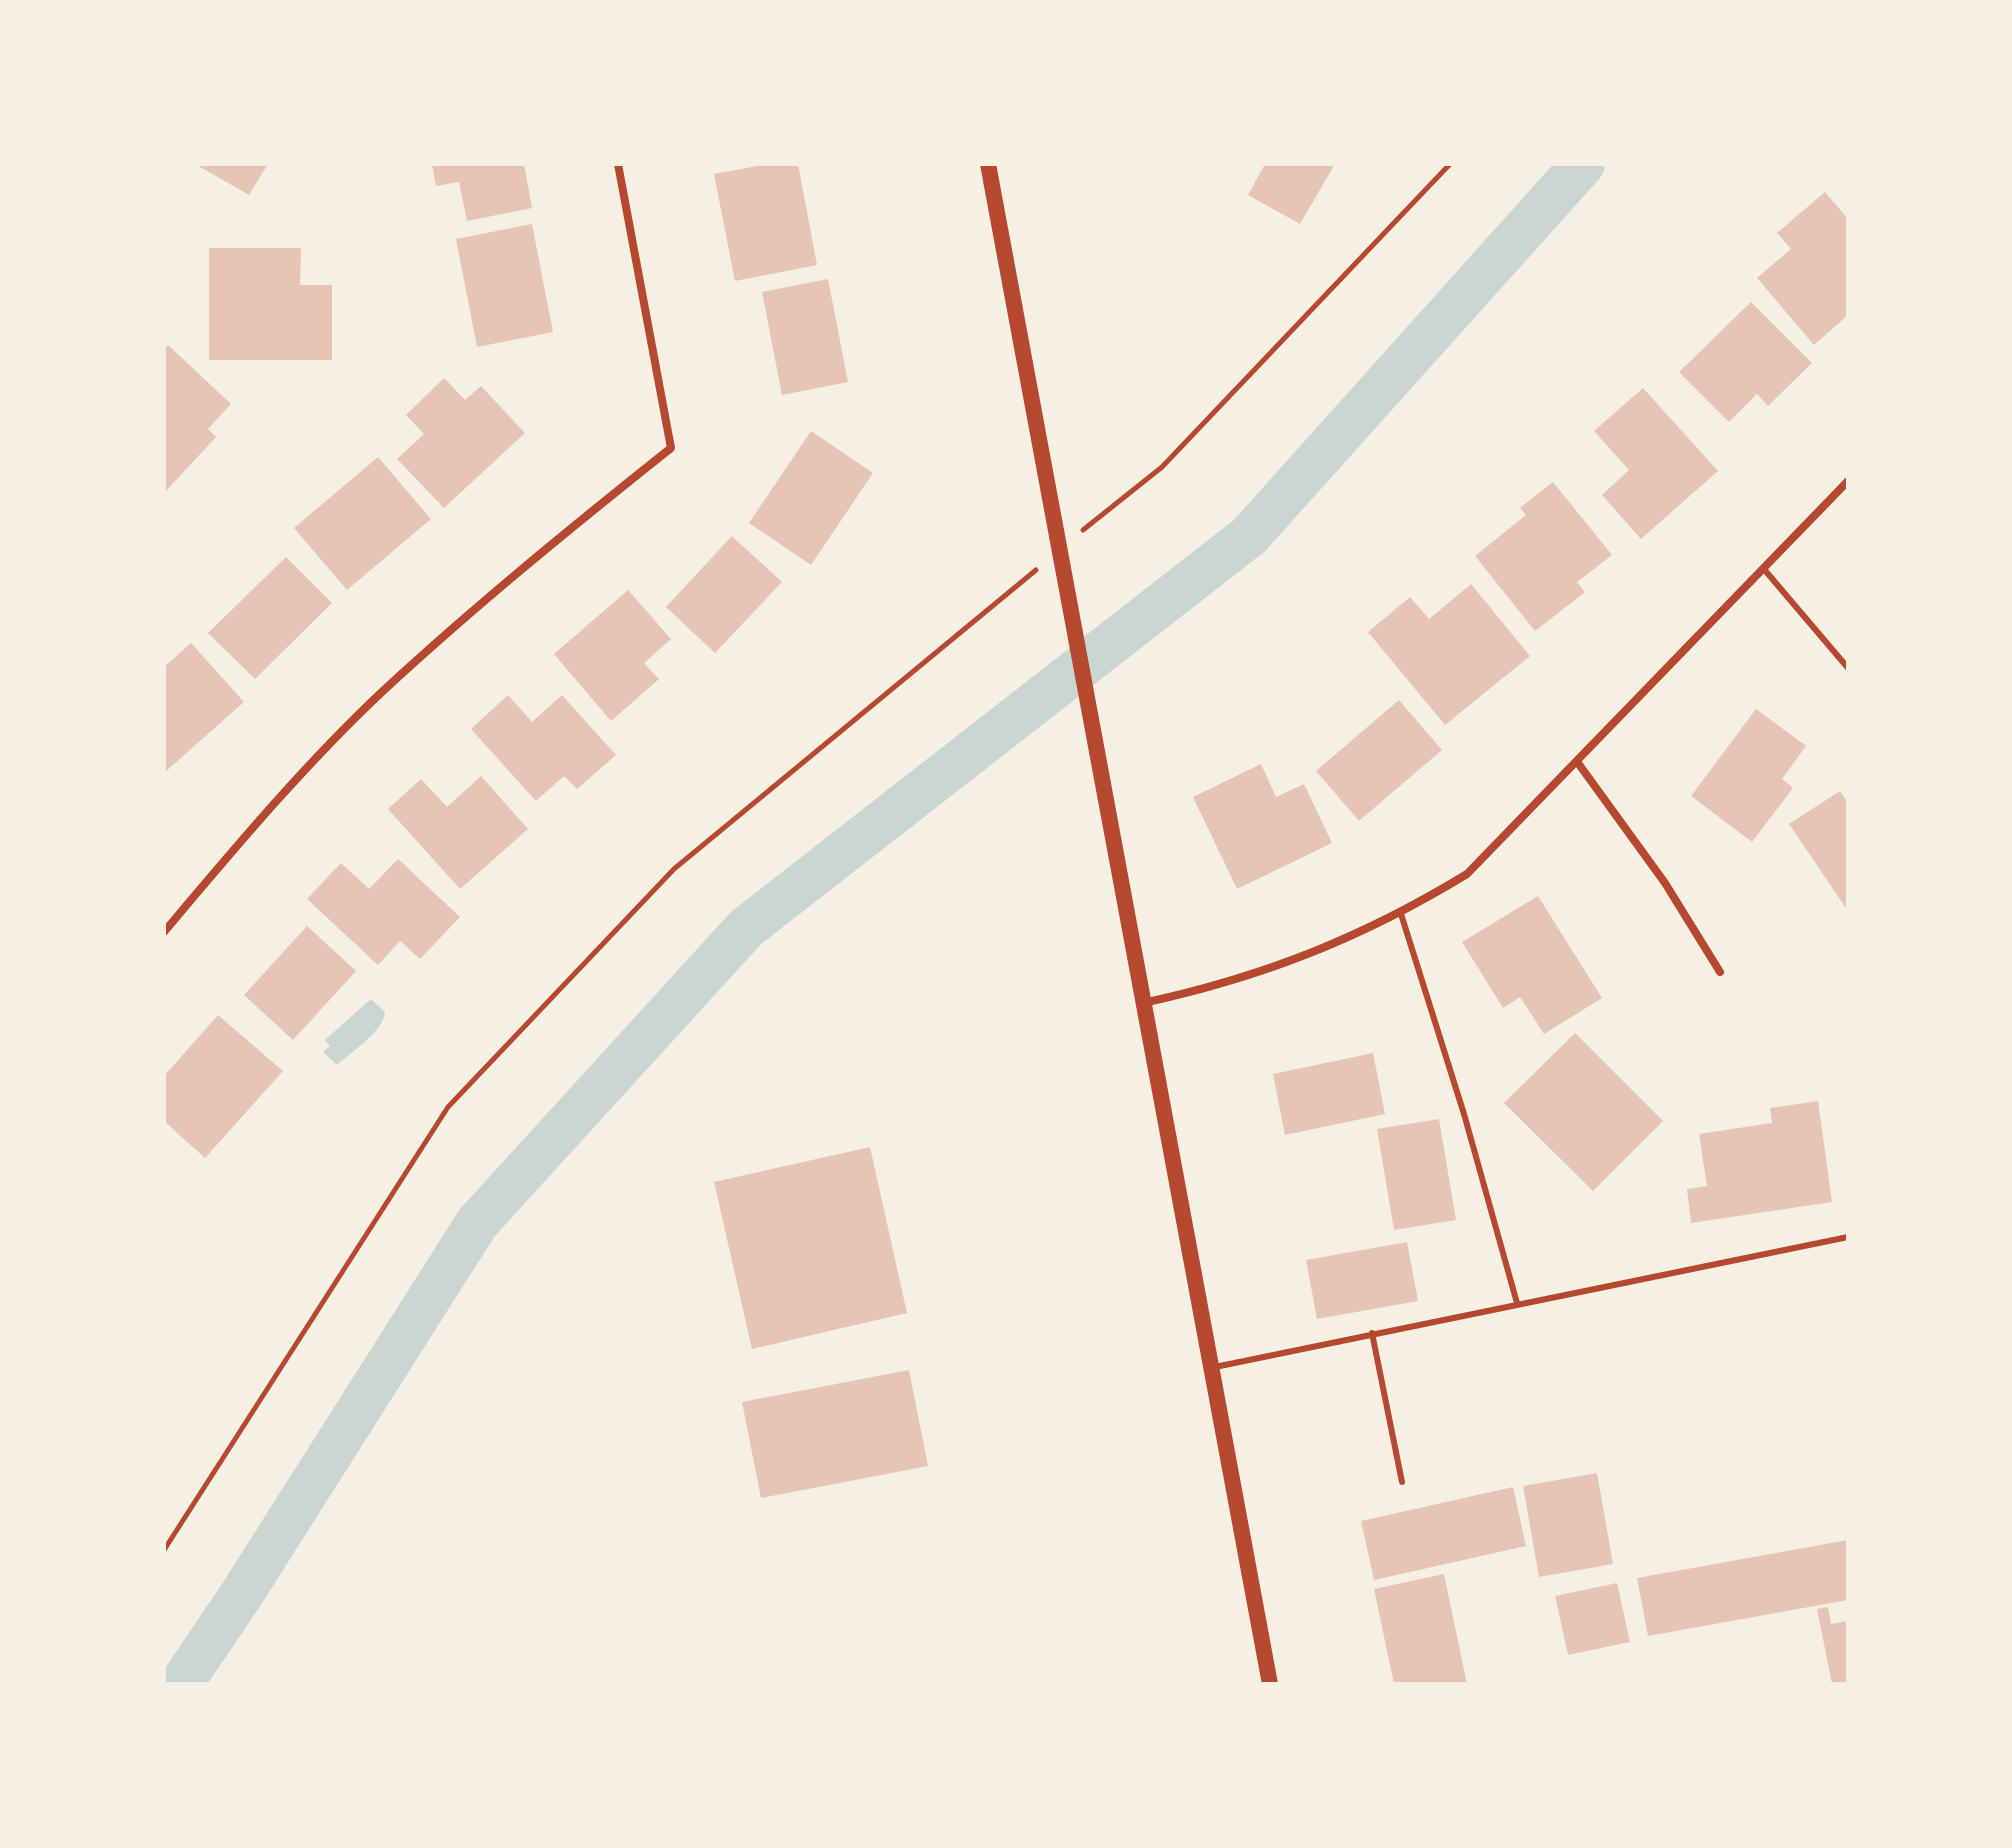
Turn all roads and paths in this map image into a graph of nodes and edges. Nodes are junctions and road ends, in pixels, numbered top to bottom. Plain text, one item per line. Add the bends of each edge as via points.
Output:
1 (618, 164) edge
2 (988, 164) edge
3 (1450, 164) edge
4 (1848, 481) edge
5 (1059, 550) junction
6 (1763, 568) junction
7 (1848, 668) edge
8 (1578, 763) junction
9 (1401, 914) junction
10 (164, 932) edge
11 (1720, 972) dead end
12 (1143, 1003) junction
13 (1848, 1237) edge
14 (1517, 1303) junction
15 (1372, 1333) junction
16 (1211, 1368) junction
17 (1402, 1482) dead end
18 (164, 1550) edge
19 (1270, 1684) edge

1 - 10 street via 671,448 561,535 383,691 252,828
2 - 5 main road
3 - 5 path via 1162,467
4 - 6 street
5 - 12 main road
5 - 18 path via 674,869 448,1107
6 - 7 lane
6 - 8 street
8 - 9 street via 1467,874
8 - 11 street via 1665,883
9 - 12 street via 1259,974
9 - 14 lane
12 - 16 main road
13 - 14 lane
14 - 15 lane
15 - 16 lane
15 - 17 lane
16 - 19 main road

